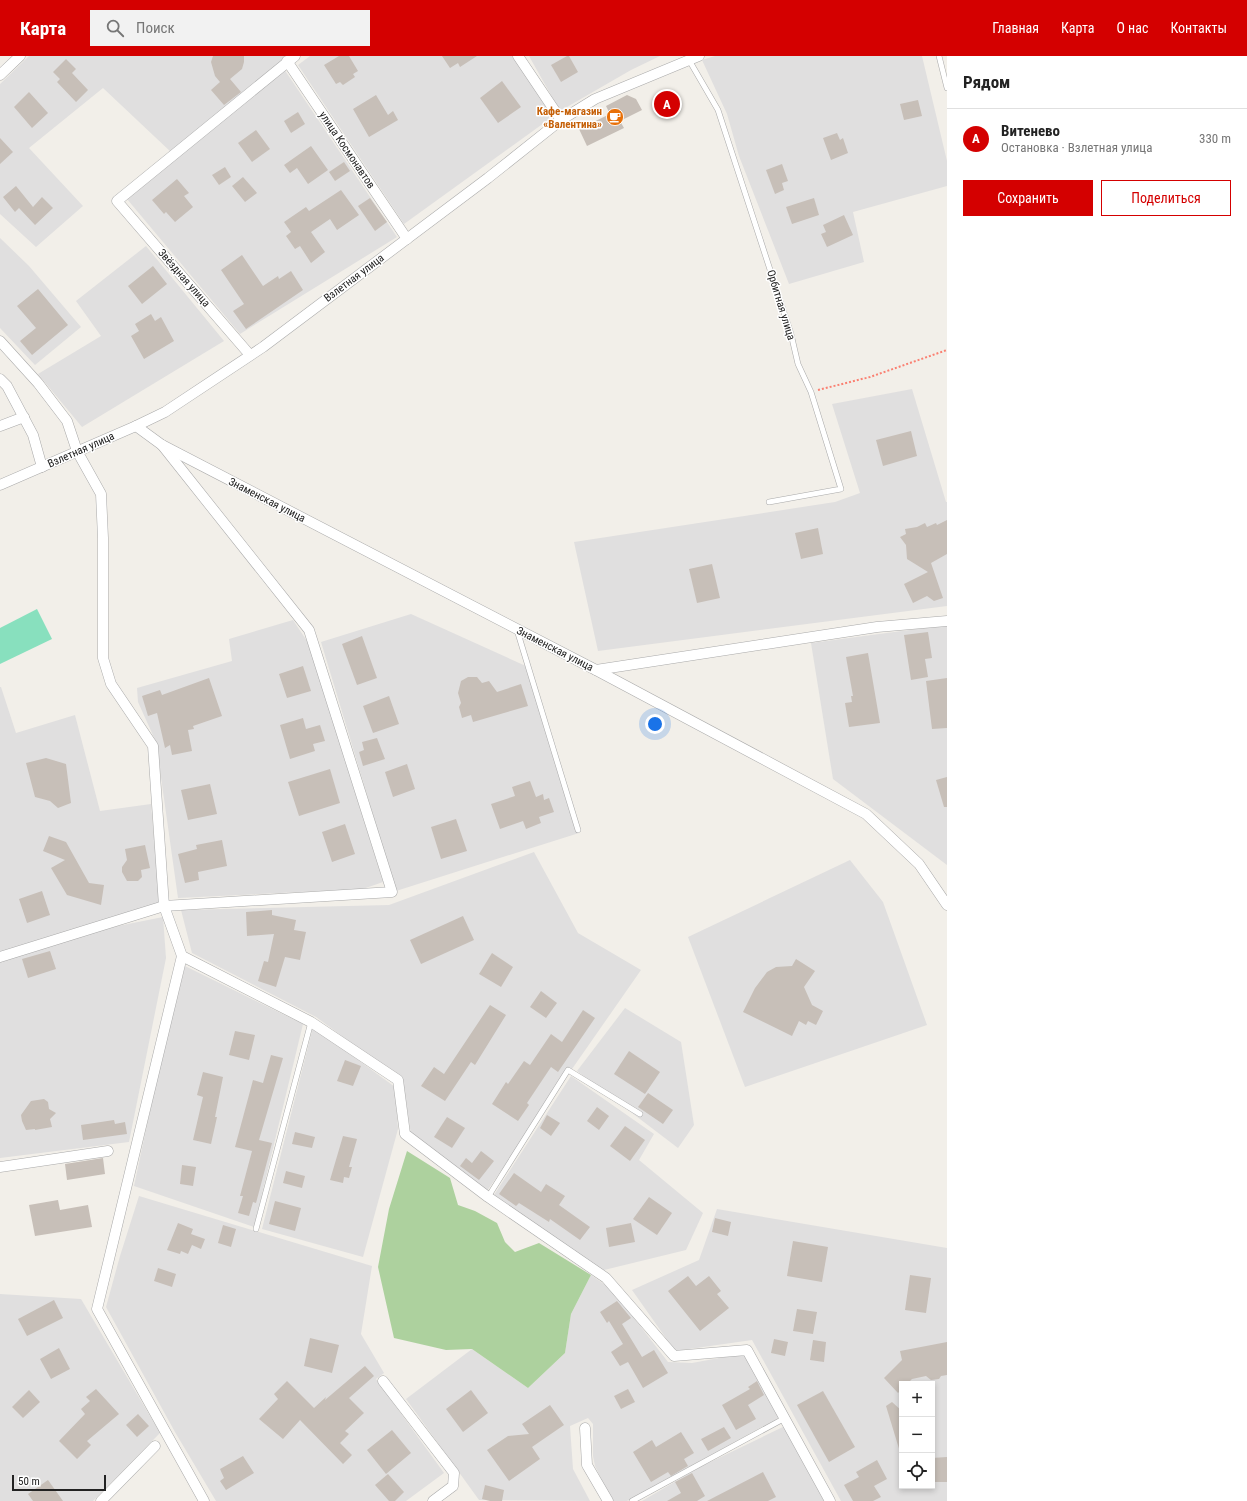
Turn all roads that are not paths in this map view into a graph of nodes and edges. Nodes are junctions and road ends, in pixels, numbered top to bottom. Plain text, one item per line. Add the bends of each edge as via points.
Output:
1 (20, 56) edge
2 (518, 56) edge
3 (939, 56) edge
4 (692, 57) edge
5 (291, 59) edge
6 (0, 75) edge
7 (947, 88) edge
8 (561, 120) junction
9 (407, 239) junction
10 (0, 341) edge
11 (250, 355) junction
12 (0, 379) edge
13 (24, 417) junction
14 (0, 426) edge
15 (136, 426) junction
16 (162, 445) junction
17 (77, 451) junction
18 (42, 467) junction
19 (0, 485) edge
20 (768, 502) dead end
21 (947, 621) edge
22 (517, 629) junction
23 (596, 670) junction
24 (578, 830) dead end
25 (942, 890) edge
26 (947, 905) edge
27 (164, 906) junction
28 (182, 956) junction
29 (0, 957) edge
30 (310, 1022) junction
31 (640, 1114) dead end
32 (108, 1151) dead end
33 (0, 1167) edge
34 (488, 1197) junction
35 (256, 1229) dead end
36 (383, 1381) dead end
37 (785, 1418) junction
38 (585, 1428) dead end
39 (155, 1446) dead end
40 (101, 1501) edge
41 (204, 1501) edge
42 (433, 1501) edge
43 (608, 1501) edge
44 (632, 1501) edge
45 (830, 1501) edge

1 - 6 street
2 - 8 street
3 - 7 lane
4 - 8 street, Взлетная улица via 595,100
4 - 20 lane, Орбитная улица via 718,110 791,334 798,364 811,392 841,489
5 - 9 street, улица Космонавтов
5 - 11 street, Звёздная улица via 117,201
8 - 9 street, Взлетная улица
9 - 11 street, Взлетная улица
10 - 17 street via 38,383 67,421
11 - 15 street, Взлетная улица via 165,412
12 - 13 street
13 - 14 street
13 - 18 street via 33,435
15 - 16 street, Знаменская улица
15 - 17 street, Взлетная улица
16 - 22 street, Знаменская улица
16 - 27 street via 309,630 392,892
17 - 18 street, Взлетная улица
17 - 27 street via 101,494 103,658 111,684 153,746
18 - 19 street, Взлетная улица
21 - 23 street via 878,627
22 - 23 street, Знаменская улица
22 - 24 lane
23 - 25 street, Знаменская улица via 866,814 919,864
25 - 26 street, Знаменская улица
27 - 28 street
27 - 29 street
28 - 30 street
28 - 41 street via 97,1309
30 - 34 street via 398,1080 405,1134
30 - 35 lane
31 - 34 lane via 568,1070
32 - 33 street
34 - 37 street via 606,1278 674,1356 747,1350
36 - 42 street via 454,1473 453,1486
37 - 44 lane
37 - 45 street
38 - 43 street via 587,1465
39 - 40 street

